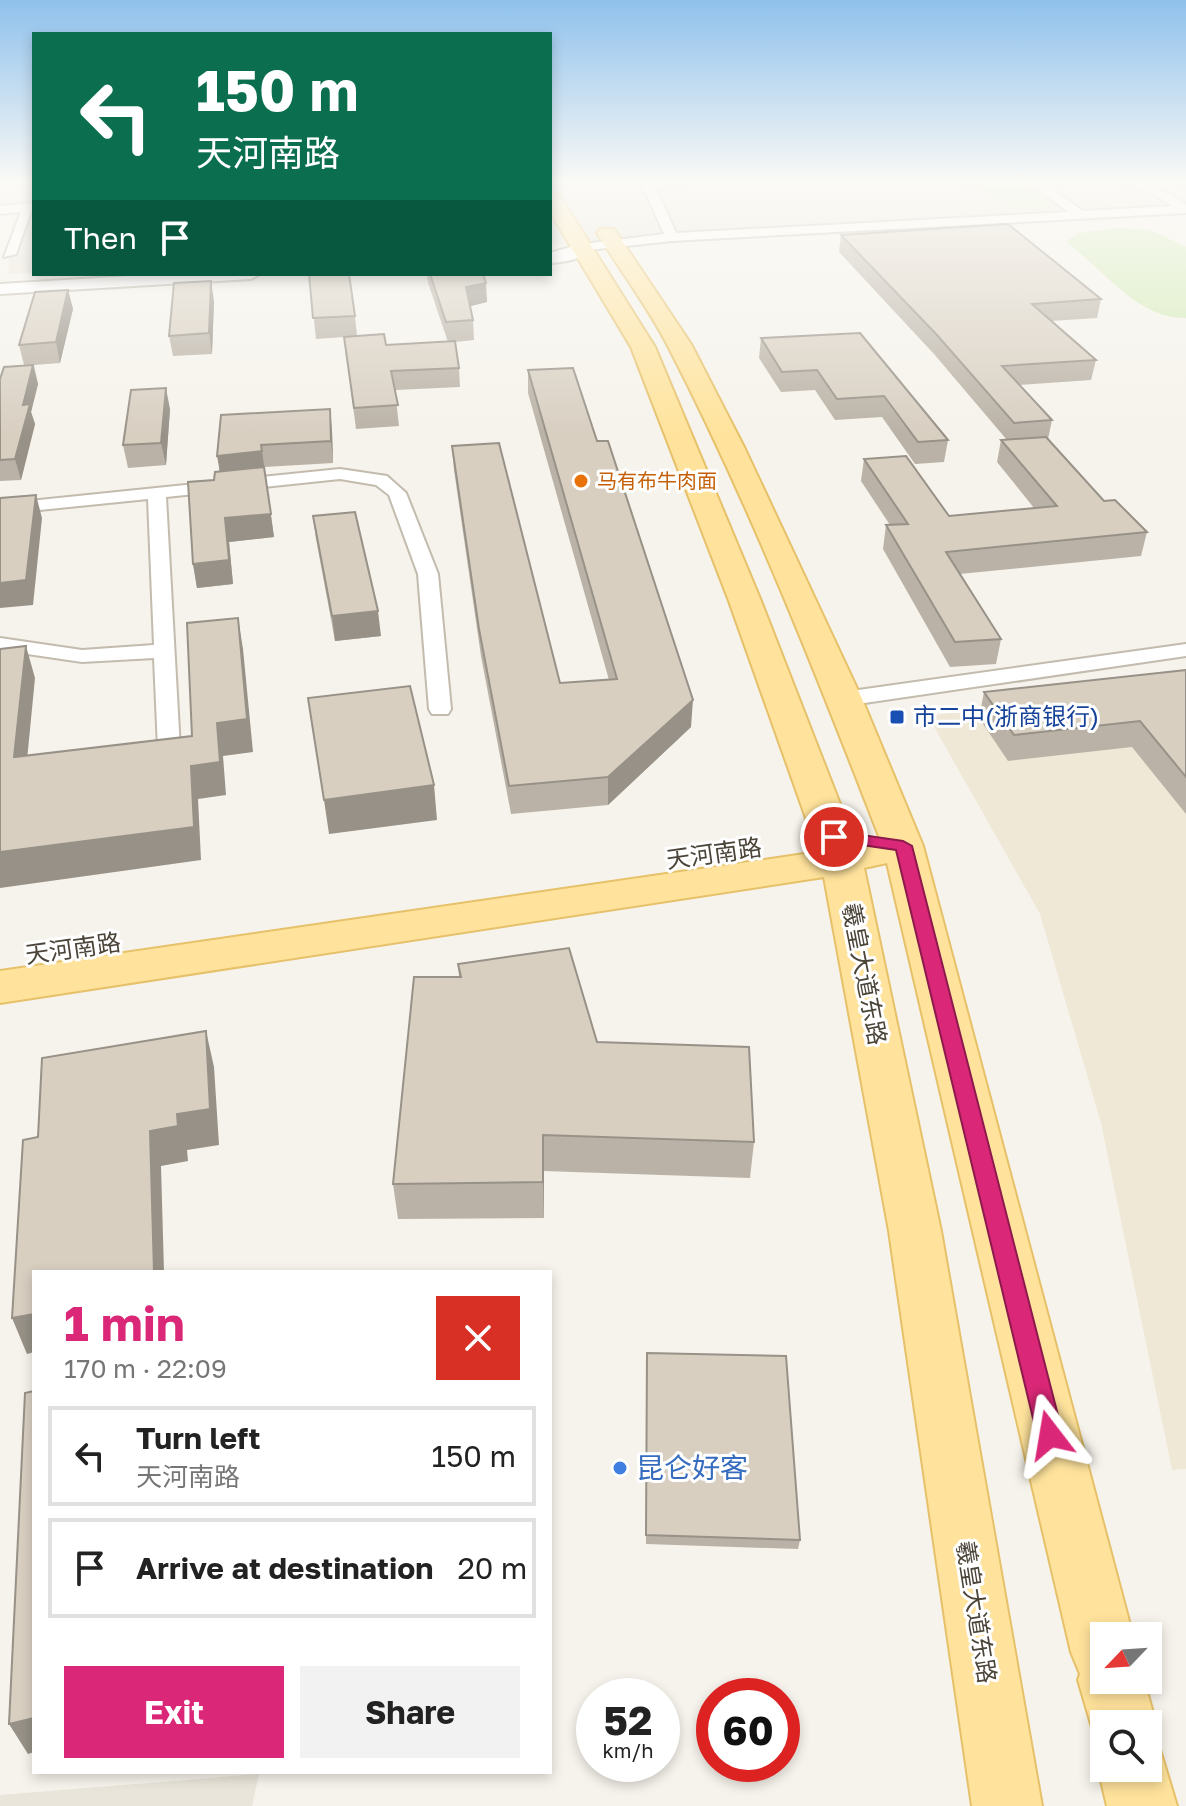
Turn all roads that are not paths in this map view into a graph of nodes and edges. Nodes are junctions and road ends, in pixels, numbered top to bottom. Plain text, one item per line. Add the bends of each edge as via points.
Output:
1 (595, 266) edge
2 (628, 266) edge
3 (222, 276) edge
4 (229, 276) edge
5 (0, 289) edge
6 (0, 298) edge
7 (157, 493) junction
8 (0, 509) edge
9 (0, 644) edge
10 (164, 650) junction
11 (1186, 650) edge
12 (844, 699) junction
13 (440, 709) dead end
14 (169, 749) edge
15 (903, 846) junction
16 (838, 849) junction
17 (0, 960) edge
18 (0, 987) edge
19 (1097, 1622) edge
20 (1136, 1782) edge
21 (1007, 1806) edge
22 (1142, 1806) edge

1 - 16 main road, 羲皇大道东路 via 643,347
2 - 12 main road, 羲皇大道东路 via 679,344
3 - 5 street
4 - 6 street
7 - 8 street
7 - 10 street
7 - 13 street via 340,474 388,484 397,493 428,574
9 - 10 street via 101,659
10 - 14 street
11 - 12 street
12 - 15 main road, 羲皇大道东路
15 - 16 main road, 天河南路
15 - 19 main road, 羲皇大道东路
16 - 17 main road, 天河南路
16 - 18 main road, 天河南路
16 - 21 main road, 羲皇大道东路 via 915,1231
20 - 22 main road

